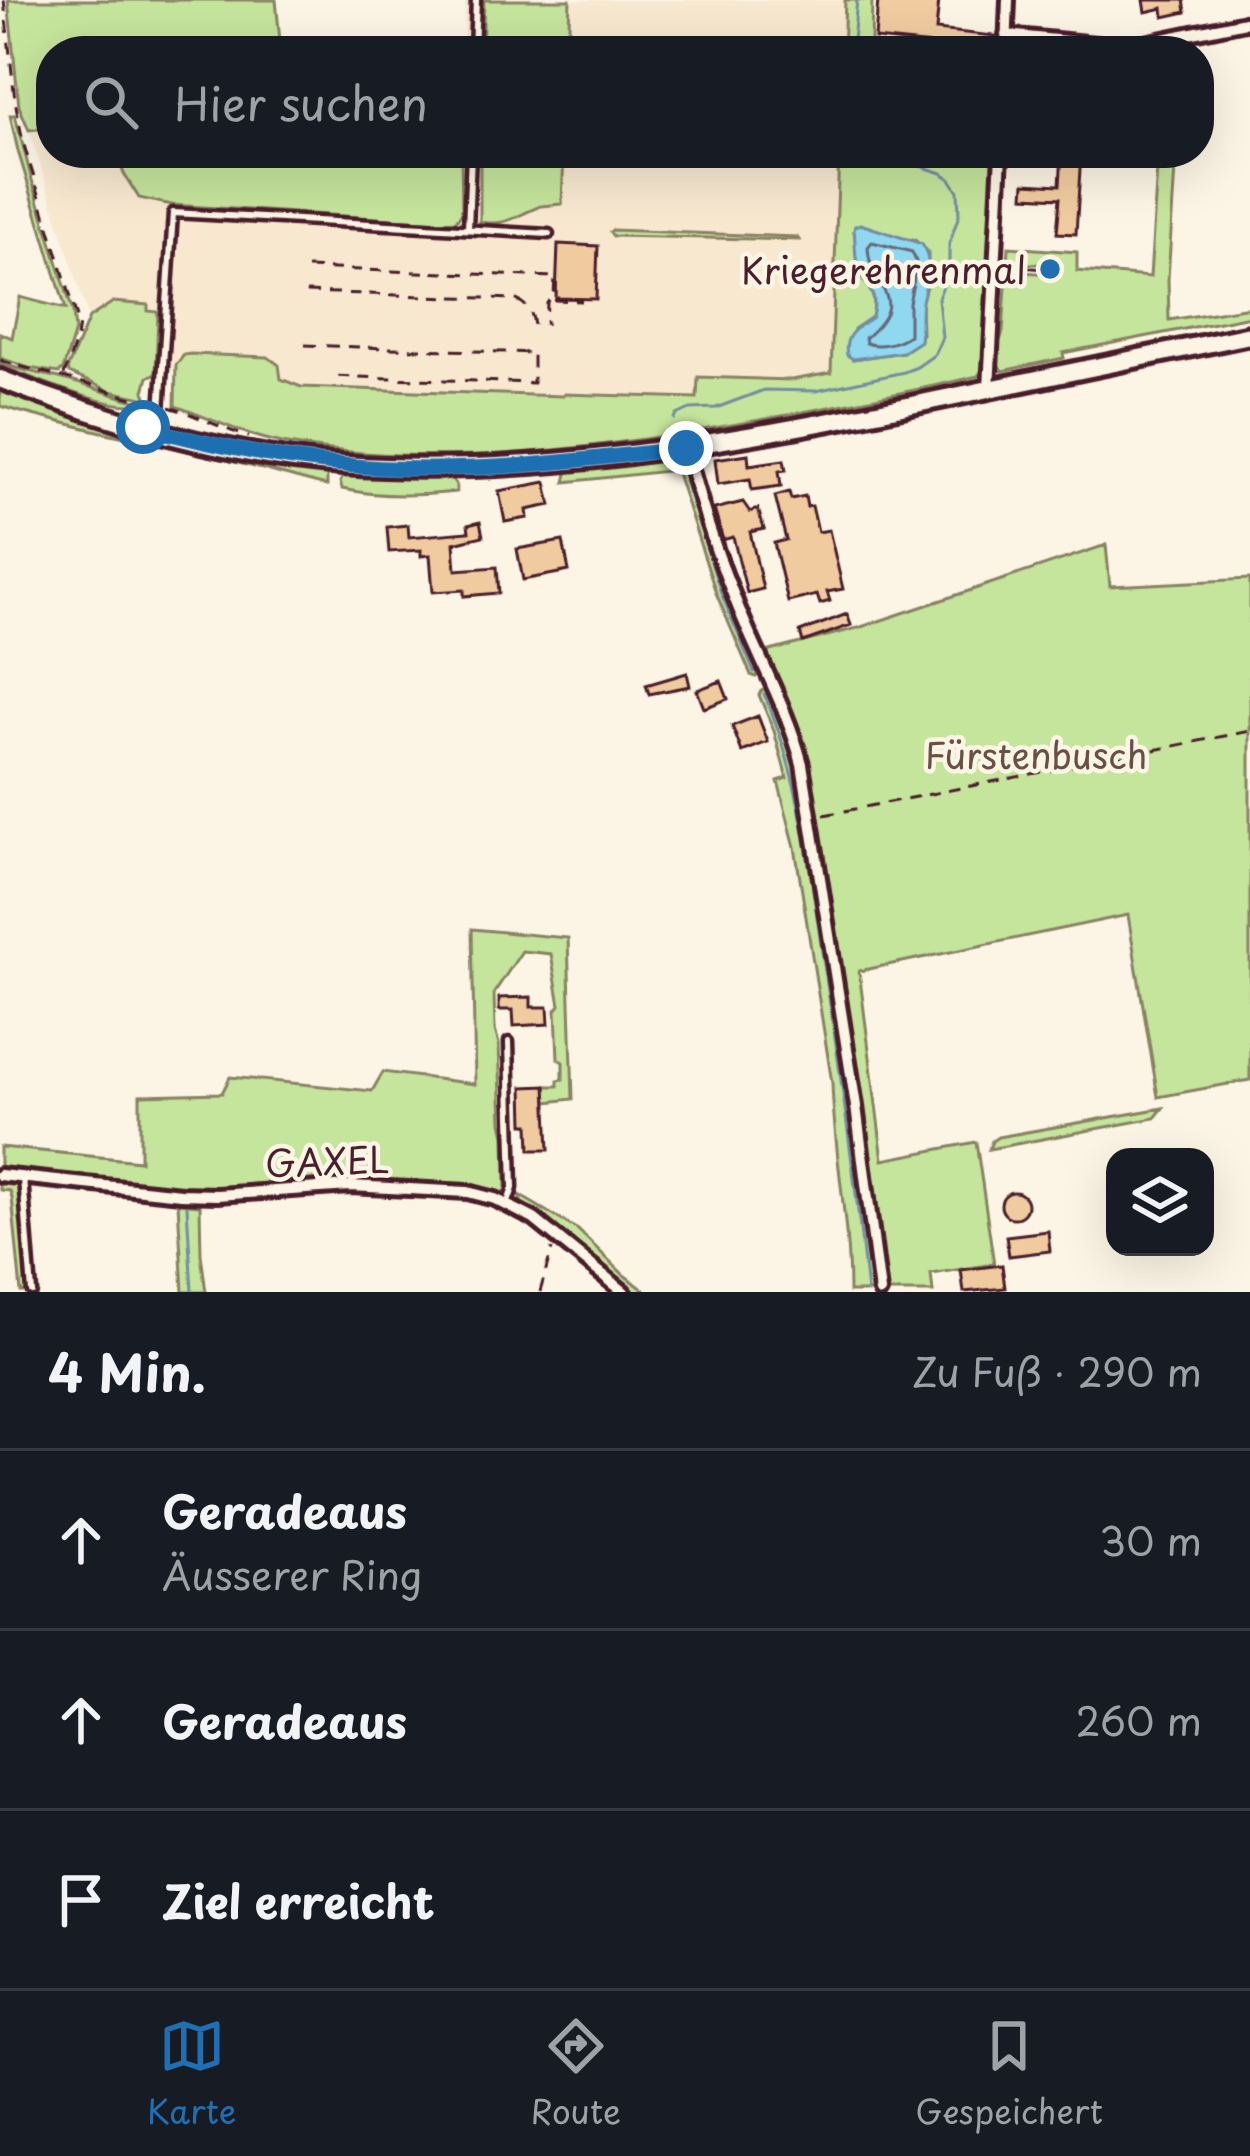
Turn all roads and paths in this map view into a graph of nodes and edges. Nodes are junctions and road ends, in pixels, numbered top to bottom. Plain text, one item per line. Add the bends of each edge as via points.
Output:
1 (4, 0) edge
2 (476, 0) edge
3 (1008, 0) edge
4 (1250, 22) edge
5 (1006, 35) joint
6 (475, 36) edge
7 (1016, 36) edge
8 (1181, 36) edge
9 (470, 168) edge
10 (999, 168) edge
11 (468, 229) junction
12 (549, 234) dead end
13 (995, 265) junction
14 (308, 268) dead end
15 (1047, 269) dead end
16 (307, 292) dead end
17 (550, 300) junction
18 (582, 301) dead end
19 (546, 325) dead end
20 (534, 328) dead end
21 (1250, 335) edge
22 (304, 345) dead end
23 (0, 360) edge
24 (331, 376) dead end
25 (63, 377) junction
26 (0, 379) edge
27 (989, 389) junction
28 (145, 401) dead end
29 (176, 409) dead end
30 (159, 431) junction
31 (261, 440) dead end
32 (686, 448) junction
33 (1250, 730) edge
34 (811, 818) junction
35 (509, 1042) dead end
36 (0, 1175) edge
37 (23, 1178) junction
38 (508, 1205) junction
39 (558, 1236) junction
40 (32, 1292) edge
41 (540, 1292) edge
42 (624, 1292) edge
43 (880, 1292) edge

1 - 25 path via 23,142 79,324
2 - 6 lane
3 - 5 street
4 - 8 street
5 - 7 street
9 - 11 lane
10 - 13 street
11 - 12 lane
11 - 30 lane via 173,213
13 - 15 path
13 - 27 street
14 - 17 path via 555,277
16 - 20 path via 514,299 529,308
17 - 18 path
17 - 19 path
21 - 27 main road
22 - 24 path via 533,353 532,383
23 - 25 path
25 - 28 path
26 - 30 main road
27 - 32 main road
29 - 31 path
30 - 32 main road via 291,459 407,469
32 - 34 street via 734,598 798,748
33 - 34 path
34 - 43 street
35 - 38 lane
36 - 37 street, GAXEL
37 - 38 street, GAXEL via 200,1195 433,1189
37 - 40 lane
38 - 39 street, GAXEL
39 - 41 path
39 - 42 street, GAXEL

